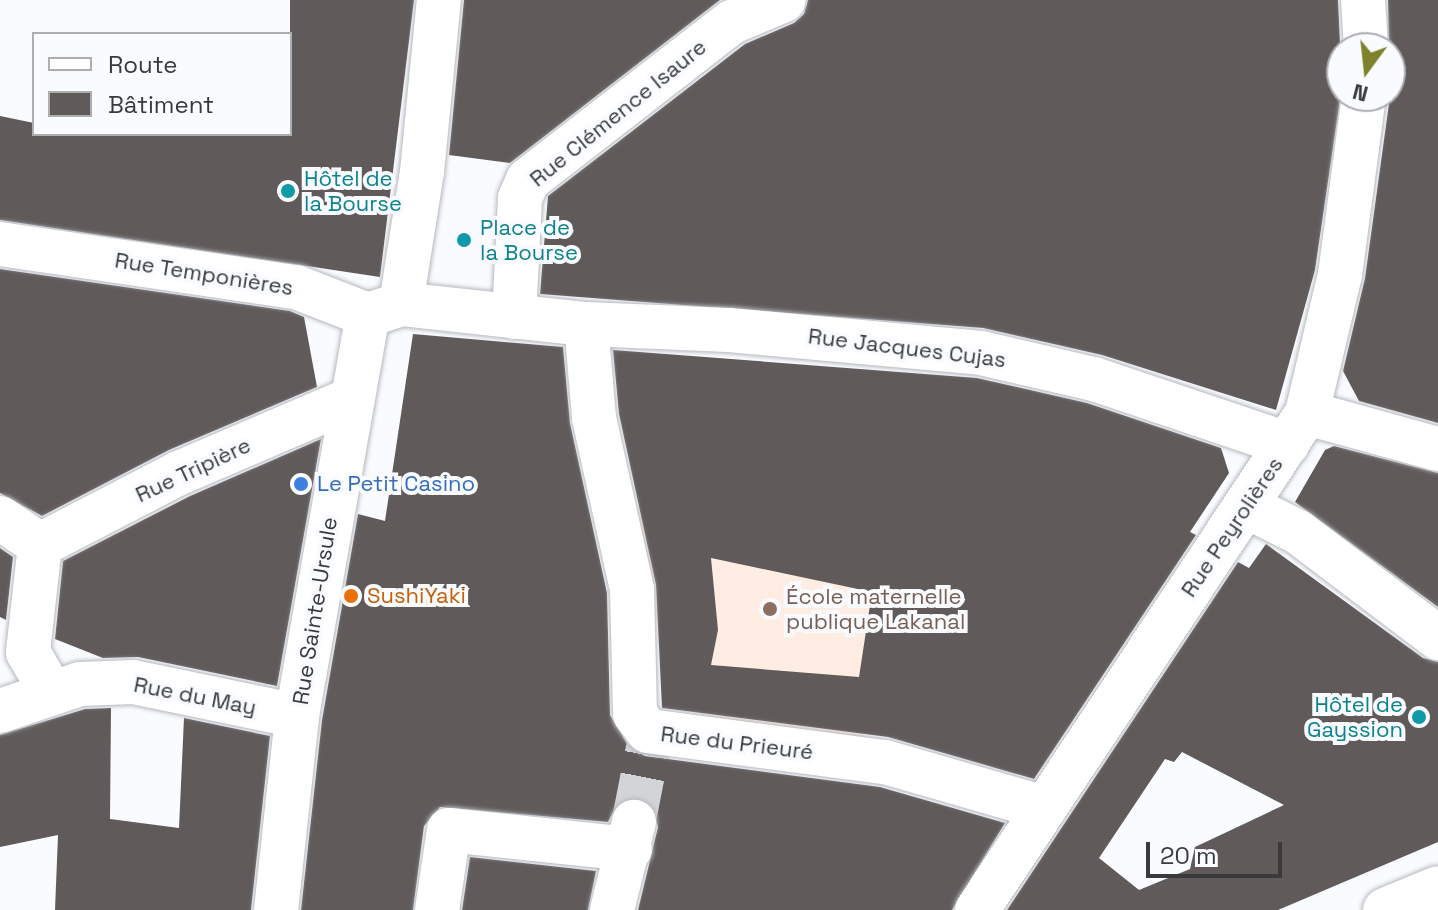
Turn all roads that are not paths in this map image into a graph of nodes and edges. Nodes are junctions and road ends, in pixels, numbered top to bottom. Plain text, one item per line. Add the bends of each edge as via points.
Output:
1 (439, 0) edge
2 (784, 0) edge
3 (1363, 0) edge
4 (1365, 32) edge
5 (1362, 112) edge
6 (0, 244) edge
7 (384, 309) junction
8 (514, 317) junction
9 (586, 324) junction
10 (349, 400) junction
11 (1297, 428) junction
12 (1438, 449) edge
13 (1246, 506) junction
14 (0, 518) edge
15 (40, 545) junction
16 (1438, 638) edge
17 (51, 692) junction
18 (0, 711) edge
19 (297, 716) junction
20 (1044, 808) junction
21 (1438, 888) edge
22 (276, 910) edge
23 (437, 910) edge
24 (612, 910) edge
25 (977, 910) edge
26 (1385, 910) edge

1 - 7 street, Rue Sainte-Ursule via 422,172
2 - 8 street, Rue Clémence Isaure via 732,22 528,180 520,198
3 - 4 street
5 - 11 street, Rue Peyrolières via 1340,275
6 - 7 street, Rue Temponières via 296,287
7 - 8 street
7 - 10 street, Rue Sainte-Ursule
8 - 9 street, Rue Jacques Cujas
9 - 11 street, Rue Jacques Cujas via 743,331 981,353
9 - 20 street, Rue du Prieuré via 594,418 632,590 635,714 648,740 885,762
10 - 15 street, Rue Tripière via 179,473
10 - 19 street, Rue Sainte-Ursule
11 - 12 street, Rue Jacques Cujas
11 - 13 street, Rue Peyrolières
13 - 16 street via 1298,532
13 - 20 street, Rue Peyrolières
14 - 15 street
15 - 17 street via 28,652
17 - 18 street, Rue du May
17 - 19 street, Rue du May via 80,684 133,682
19 - 22 street, Rue Sainte-Ursule
20 - 25 street, Rue Peyrolières
21 - 26 street
23 - 24 street via 449,830 632,835

